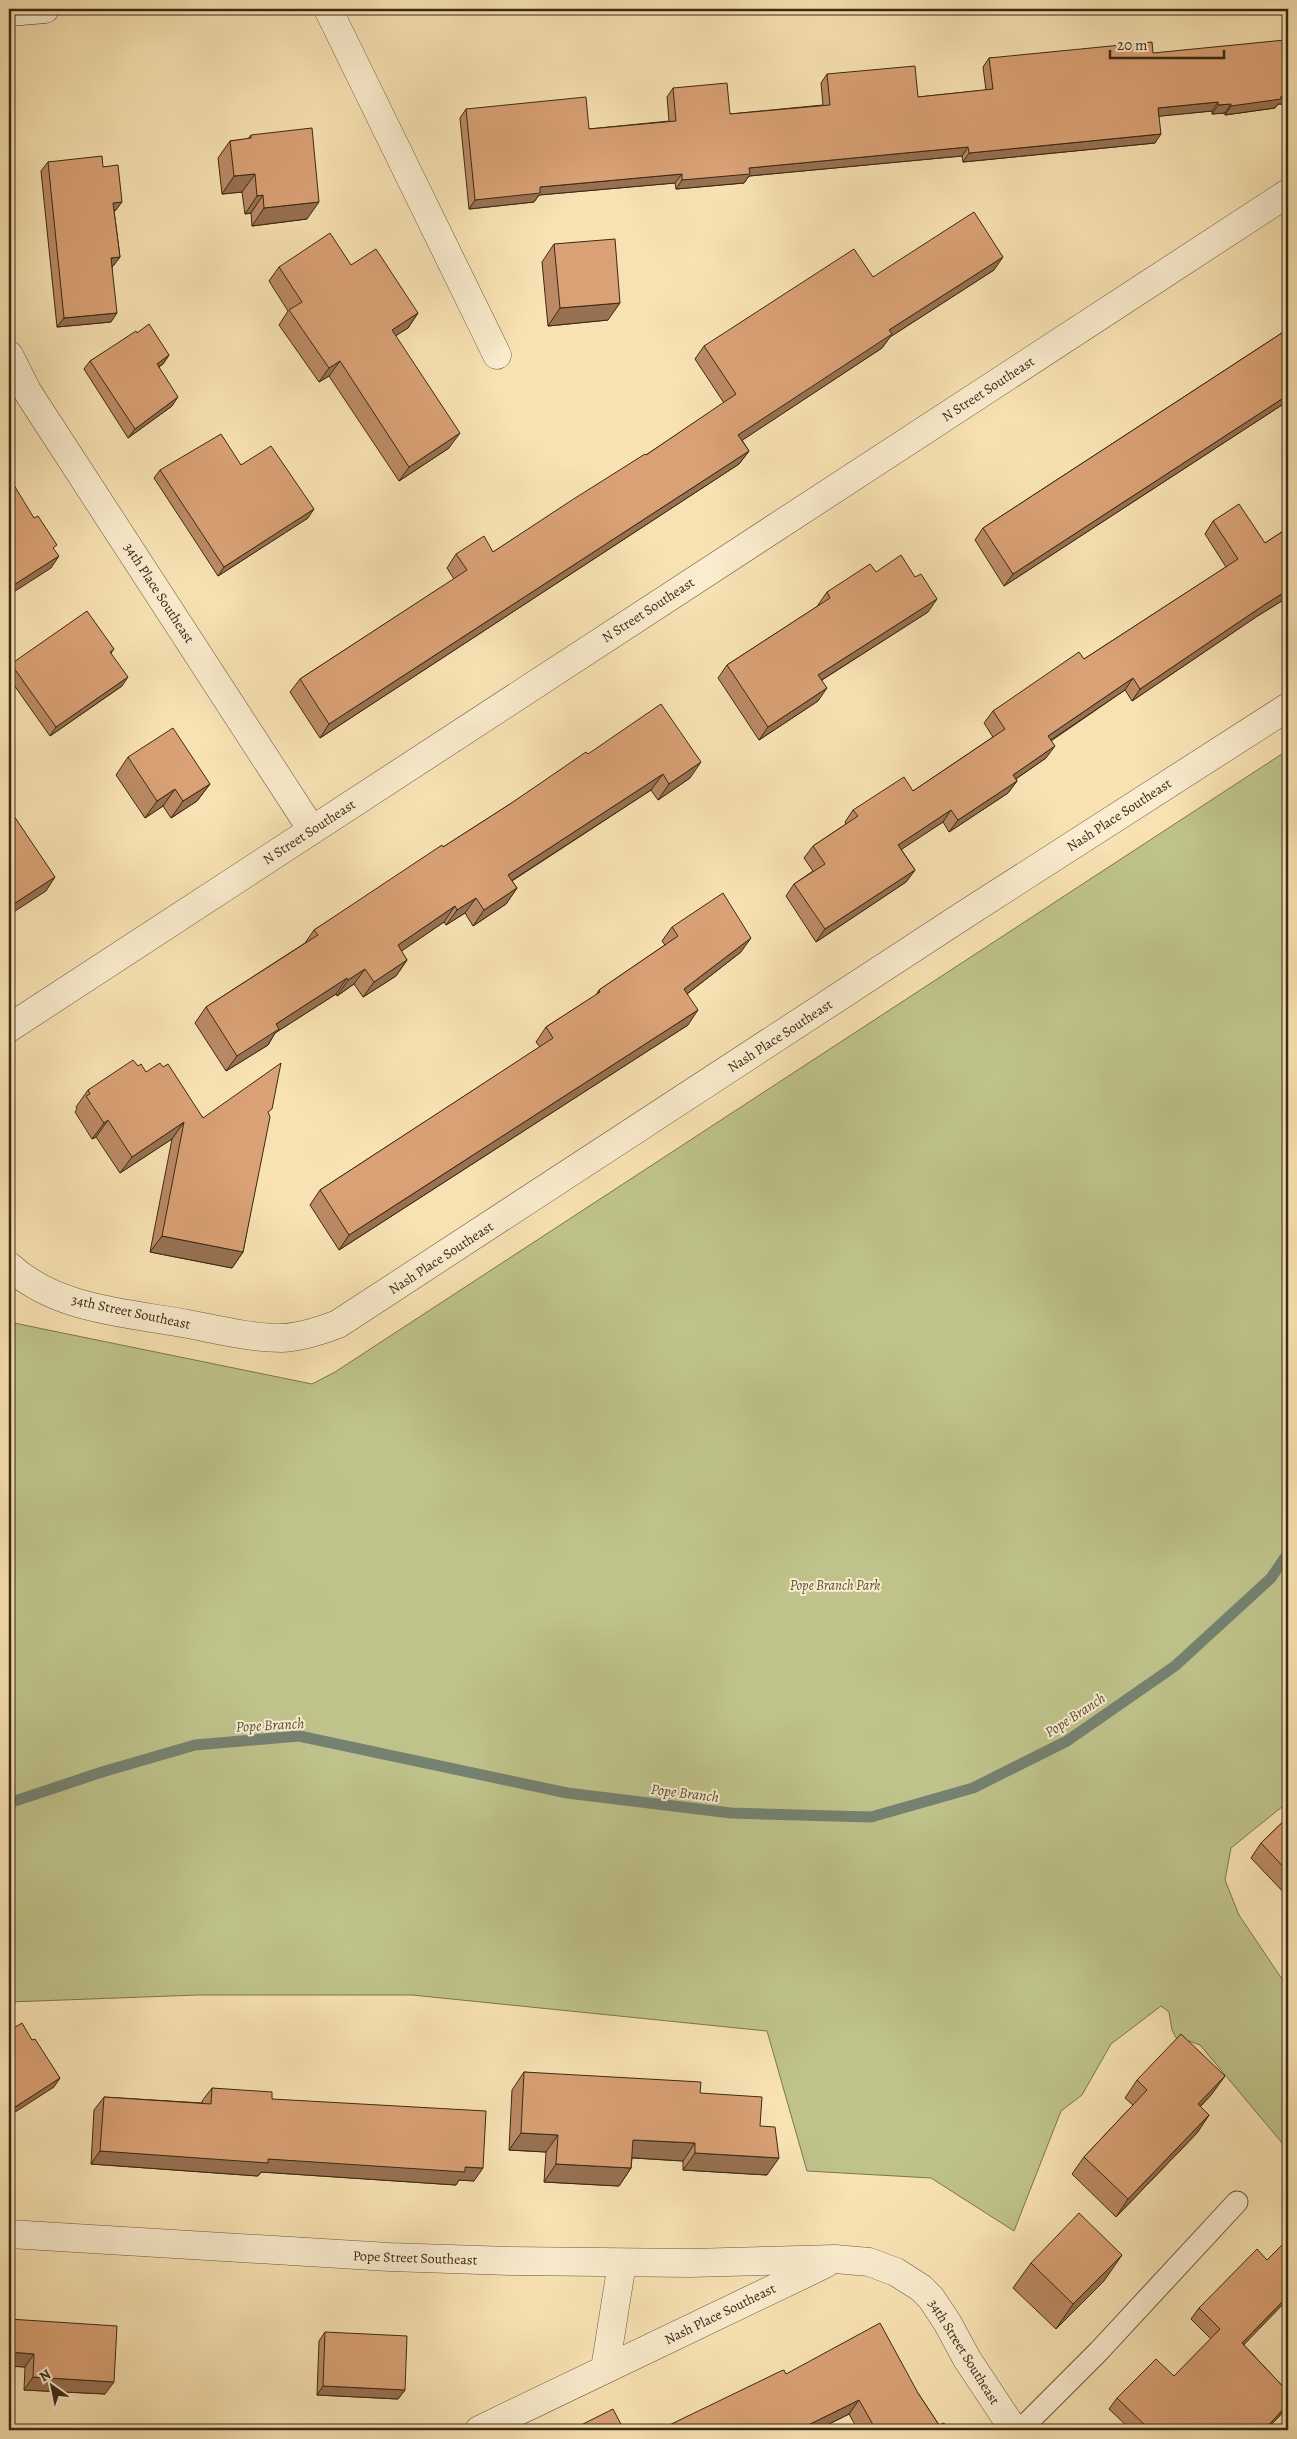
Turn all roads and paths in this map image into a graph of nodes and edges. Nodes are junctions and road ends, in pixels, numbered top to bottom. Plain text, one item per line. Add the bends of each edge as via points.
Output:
1 (45, 9) edge
2 (328, 9) edge
3 (9, 12) edge
4 (1288, 194) edge
5 (9, 355) edge
6 (497, 355) dead end
7 (1288, 707) edge
8 (312, 830) junction
9 (9, 1028) edge
10 (9, 1266) edge
11 (262, 1338) joint
12 (1238, 2202) dead end
13 (9, 2234) edge
14 (829, 2260) junction
15 (622, 2263) junction
16 (606, 2369) junction
17 (479, 2430) edge
18 (1014, 2430) edge
19 (1020, 2430) edge

1 - 3 street
2 - 6 street
4 - 8 street, N Street Southeast
5 - 8 street, 34th Place Southeast via 27,391
7 - 11 street, Nash Place Southeast via 354,1314 321,1331 303,1336
8 - 9 street, N Street Southeast
10 - 11 street, 34th Street Southeast via 31,1284 85,1305
12 - 19 lane
13 - 15 street, Pope Street Southeast via 389,2257
14 - 15 street, Pope Street Southeast
14 - 16 street, Nash Place Southeast
14 - 18 street, 34th Street Southeast via 855,2260 883,2266 920,2288 940,2309 967,2359
15 - 16 street
16 - 17 street, Nash Place Southeast

